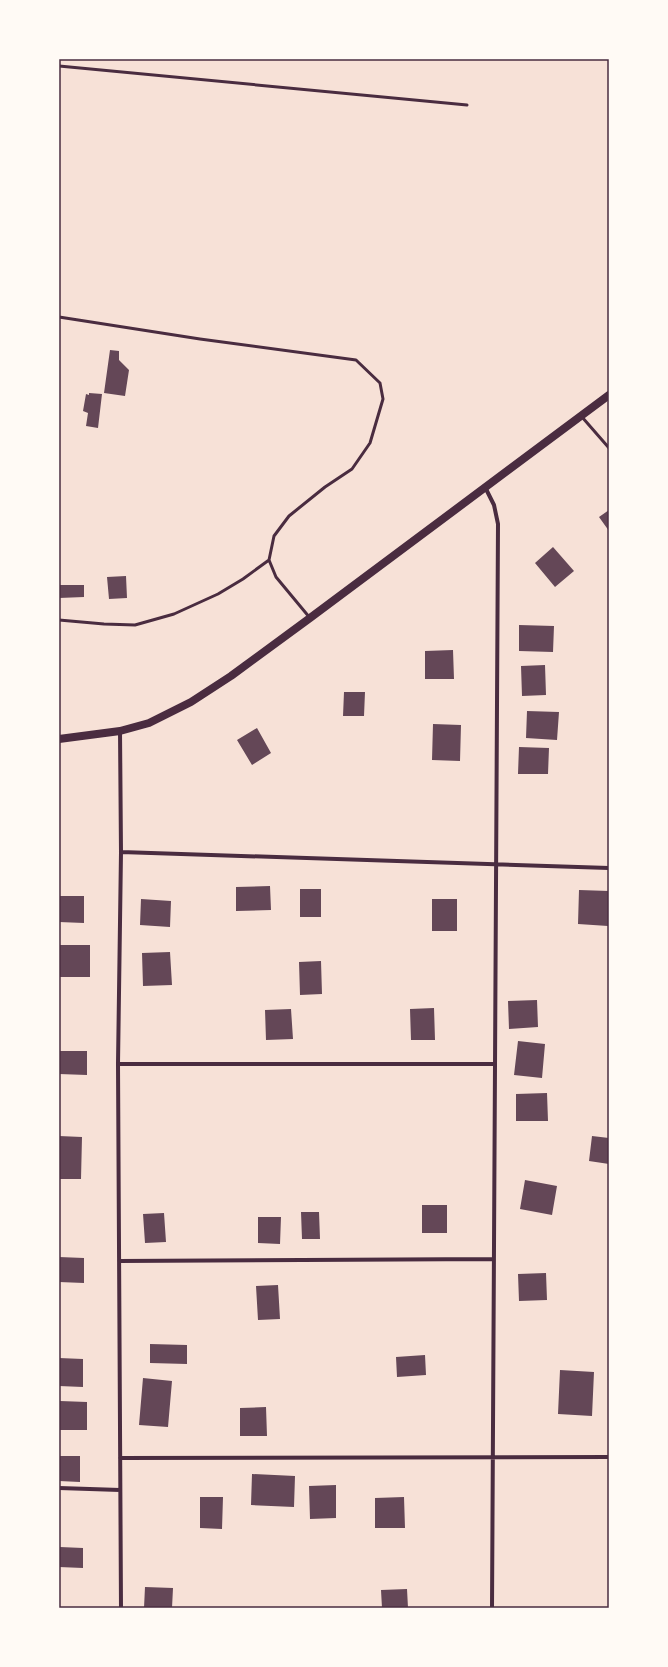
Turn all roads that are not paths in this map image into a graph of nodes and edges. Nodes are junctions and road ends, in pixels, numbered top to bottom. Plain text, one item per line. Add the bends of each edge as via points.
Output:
1 (59, 66) edge
2 (467, 105) dead end
3 (59, 317) edge
4 (609, 395) edge
5 (581, 415) junction
6 (609, 448) edge
7 (485, 486) junction
8 (269, 560) junction
9 (310, 618) junction
10 (59, 620) edge
11 (120, 731) junction
12 (59, 739) edge
13 (122, 852) junction
14 (496, 864) junction
15 (609, 868) edge
16 (118, 1064) junction
17 (495, 1064) junction
18 (494, 1259) junction
19 (119, 1261) junction
20 (609, 1457) edge
21 (120, 1458) junction
22 (493, 1458) junction
23 (59, 1488) edge
24 (120, 1490) junction
25 (121, 1608) edge
26 (492, 1608) edge

1 - 2 lane
3 - 8 lane via 356,360 380,383 383,400 370,443 352,469 289,516 274,536
4 - 5 main road
5 - 6 lane
5 - 7 main road
7 - 9 main road
7 - 14 street via 494,505 498,524
8 - 9 lane via 276,577
8 - 10 lane via 218,594 174,614 135,625
9 - 11 main road via 191,702 149,723
11 - 12 main road
11 - 13 street
13 - 14 street
13 - 16 street
14 - 15 street
14 - 17 street
16 - 17 street
16 - 19 street
17 - 18 street
18 - 19 street
18 - 22 street
19 - 21 street
20 - 22 street
21 - 22 street
21 - 24 street
22 - 26 street
23 - 24 street
24 - 25 street

